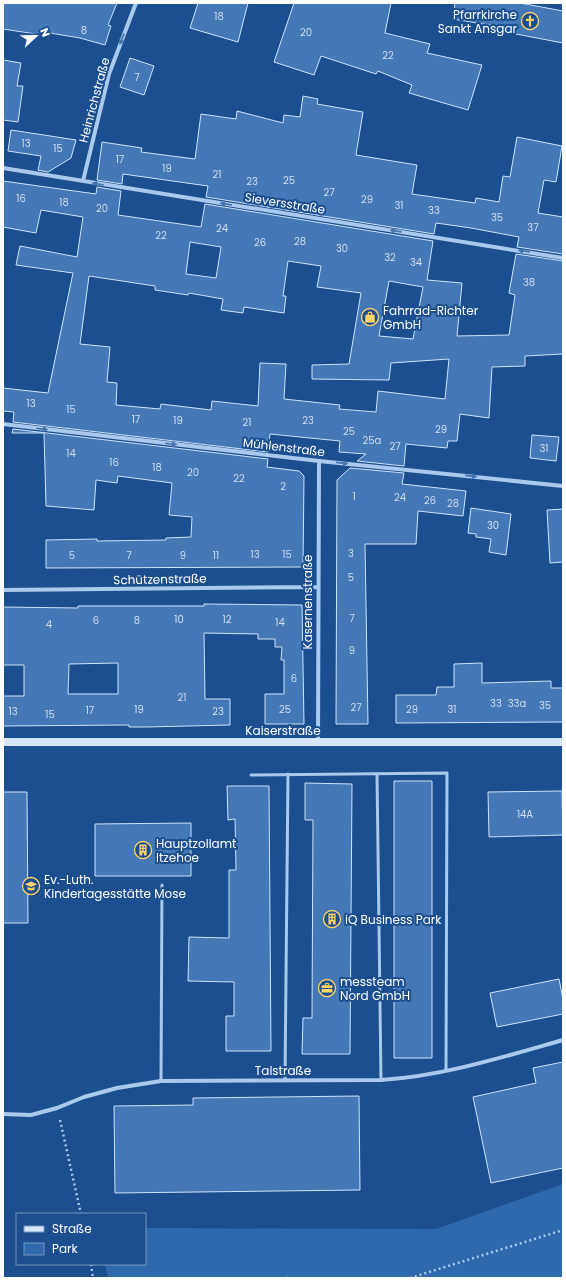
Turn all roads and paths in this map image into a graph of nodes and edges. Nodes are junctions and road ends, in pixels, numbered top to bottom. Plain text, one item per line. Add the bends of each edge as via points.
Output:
1 (136, 3) edge
2 (3, 168) edge
3 (83, 181) junction
4 (563, 258) edge
5 (3, 424) edge
6 (319, 461) junction
7 (563, 486) edge
8 (317, 586) junction
9 (3, 590) edge
10 (3, 742) edge
11 (318, 742) junction
12 (563, 742) edge
13 (288, 774) junction
14 (377, 774) junction
15 (251, 775) dead end
16 (162, 885) dead end
17 (563, 1040) edge
18 (446, 1071) junction
19 (285, 1080) junction
20 (381, 1080) junction
21 (161, 1081) junction
22 (57, 1108) junction
23 (3, 1114) edge
24 (81, 1213) edge
25 (563, 1230) edge
26 (91, 1265) edge
27 (93, 1278) edge
28 (286, 1278) edge
29 (291, 1278) edge
30 (410, 1278) edge

1 -> 3 street, Heinrichstraße via 109,74
2 - 3 street, Sieversstraße
4 -> 3 street, Sieversstraße
5 -> 6 street, Mühlenstraße
6 -> 7 street, Mühlenstraße
6 - 8 street, Kasernenstraße
8 - 9 street, Schützenstraße
8 - 11 street, Kasernenstraße
10 - 11 main road, Kaiserstraße
11 - 12 main road, Kaiserstraße
13 - 14 lane
13 - 15 lane
13 - 19 lane
14 - 18 lane via 447,773
14 - 20 lane
16 - 21 lane
17 - 18 street, Talstraße
18 - 20 street, Talstraße
19 - 20 street, Talstraße
19 - 21 street, Talstraße
21 - 22 street, Talstraße via 84,1096
22 - 23 street, Talstraße via 31,1115
22 - 24 path
25 - 30 path
26 - 27 path
28 - 29 path

